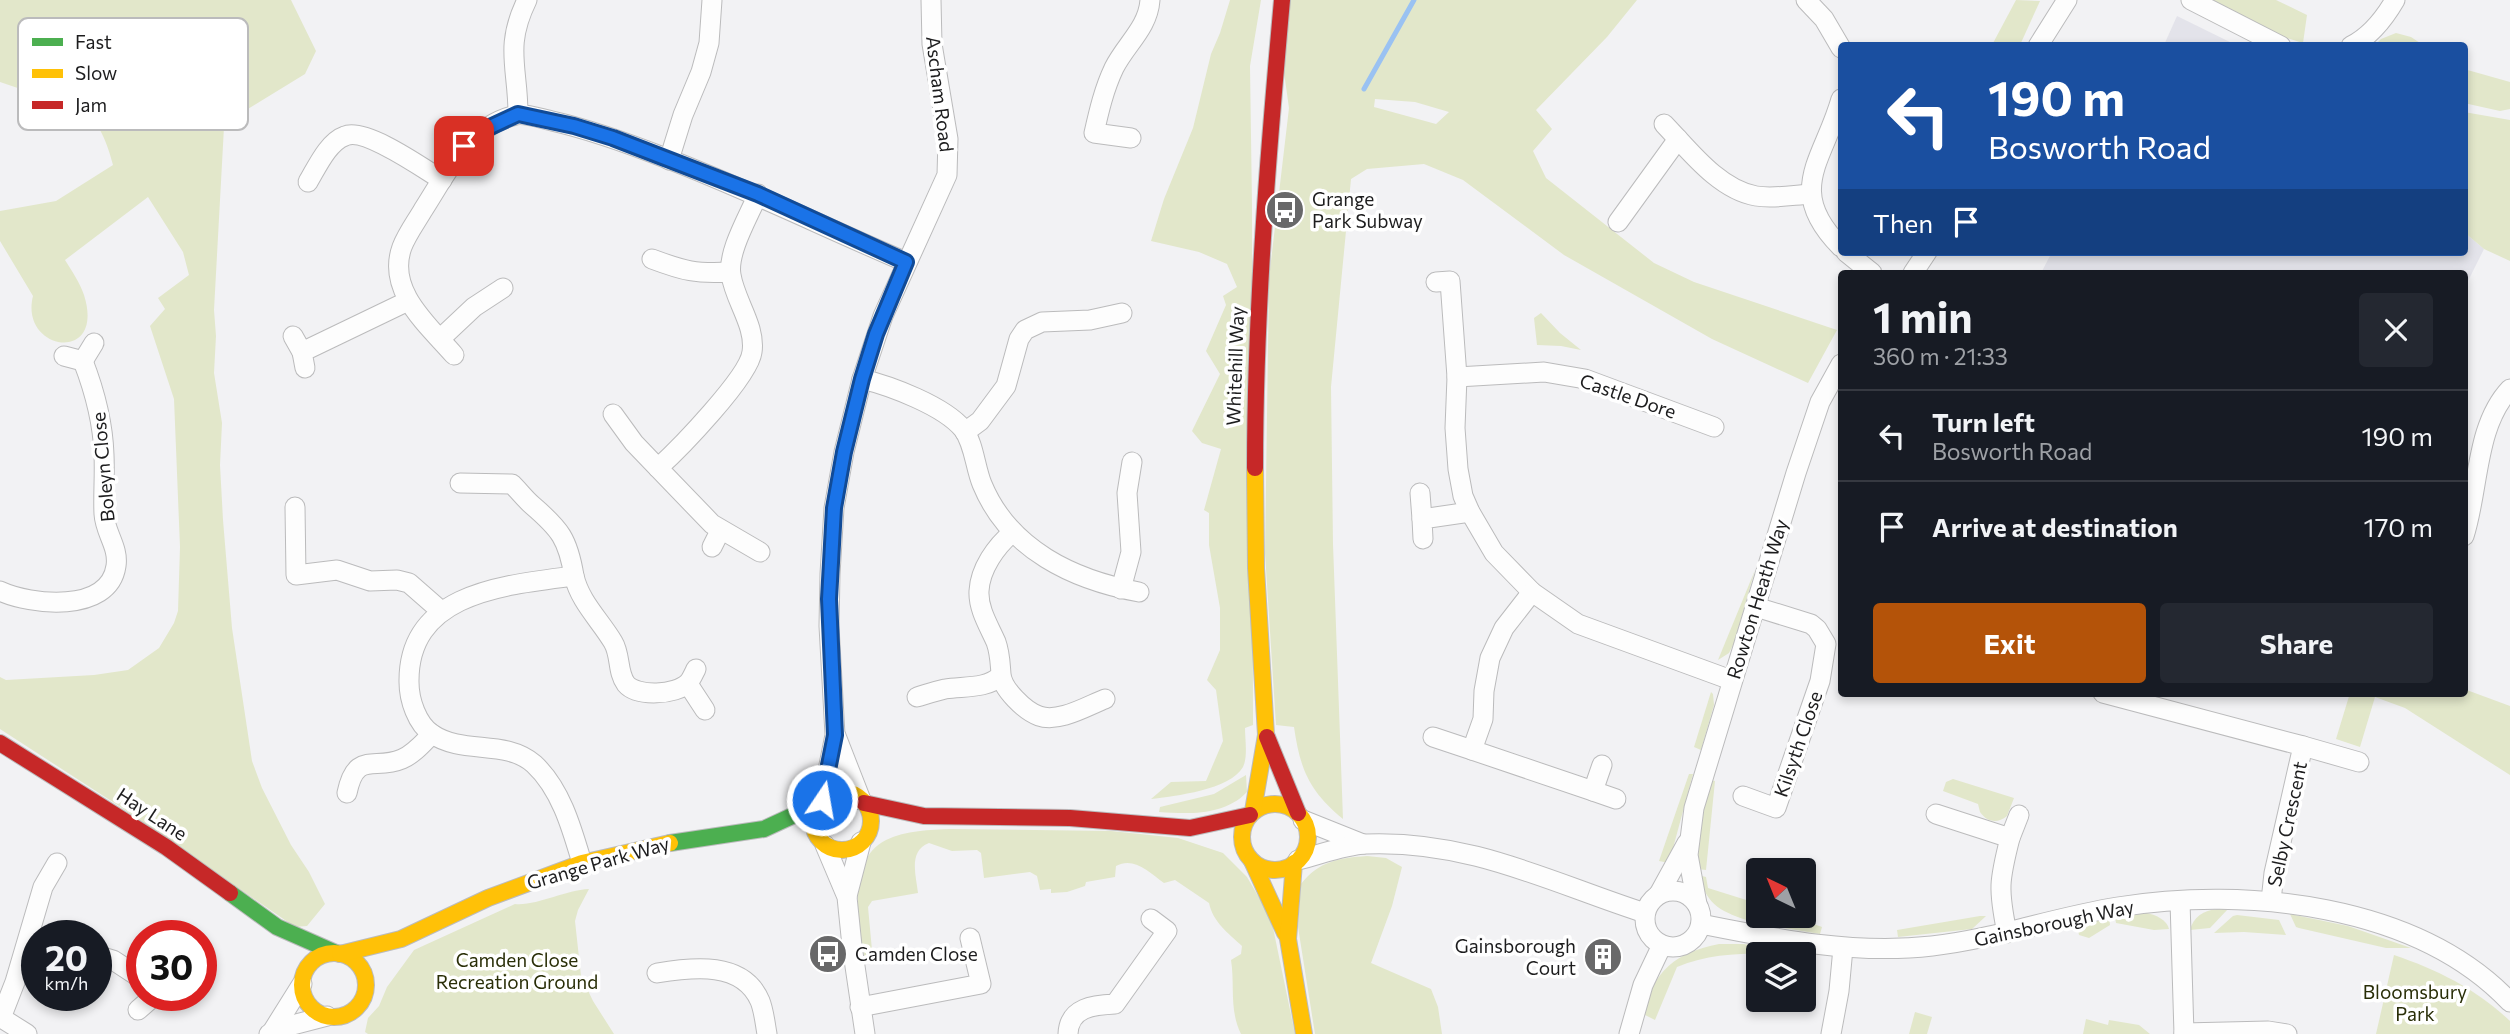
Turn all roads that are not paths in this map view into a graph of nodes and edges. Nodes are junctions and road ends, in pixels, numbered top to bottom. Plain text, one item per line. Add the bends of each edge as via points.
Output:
1 (527, 0) edge
2 (712, 0) edge
3 (931, 0) edge
4 (1150, 0) edge
5 (1282, 0) edge
6 (1806, 0) edge
7 (2067, 0) edge
8 (2191, 0) edge
9 (2395, 0) edge
10 (2041, 42) edge
11 (2273, 42) edge
12 (2359, 42) edge
13 (1838, 43) edge
14 (1838, 107) edge
15 (518, 114) junction
16 (1664, 124) dead end
17 (1131, 138) dead end
18 (1678, 139) junction
19 (670, 159) junction
20 (442, 180) junction
21 (308, 182) dead end
22 (758, 194) junction
23 (1811, 194) junction
24 (1618, 222) dead end
25 (1838, 243) edge
26 (1851, 256) edge
27 (652, 259) dead end
28 (906, 262) junction
29 (1868, 270) edge
30 (730, 272) junction
31 (1436, 282) dead end
32 (503, 288) dead end
33 (408, 301) junction
34 (1122, 313) dead end
35 (440, 339) junction
36 (94, 343) dead end
37 (300, 352) dead end
38 (454, 355) dead end
39 (1838, 370) edge
40 (1457, 377) junction
41 (862, 379) junction
42 (2510, 389) edge
43 (613, 414) dead end
44 (1714, 427) dead end
45 (965, 432) junction
46 (1132, 462) dead end
47 (659, 468) junction
48 (460, 483) dead end
49 (1420, 493) dead end
50 (295, 507) dead end
51 (1470, 512) junction
52 (2468, 517) edge
53 (1422, 519) junction
54 (1013, 532) junction
55 (1423, 539) dead end
56 (760, 552) dead end
57 (574, 576) junction
58 (0, 591) edge
59 (1532, 592) junction
60 (1756, 607) junction
61 (441, 611) junction
62 (1000, 676) junction
63 (1731, 680) junction
64 (917, 697) dead end
65 (2118, 697) edge
66 (1105, 699) dead end
67 (705, 710) dead end
68 (432, 734) junction
69 (835, 735) junction
70 (1265, 735) junction
71 (1433, 737) dead end
72 (0, 743) edge
73 (2303, 746) junction
74 (1472, 750) junction
75 (2360, 762) dead end
76 (1602, 765) dead end
77 (1593, 791) junction
78 (347, 793) dead end
79 (1743, 796) dead end
80 (1616, 799) dead end
81 (821, 801) junction
82 (862, 802) junction
83 (1252, 813) junction
84 (1936, 814) dead end
85 (2019, 815) dead end
86 (924, 816) junction
87 (1300, 816) junction
88 (1190, 828) junction
89 (764, 830) junction
90 (2010, 838) junction
91 (1688, 839) junction
92 (863, 840) junction
93 (823, 843) junction
94 (1363, 844) junction
95 (1250, 859) junction
96 (1296, 861) junction
97 (57, 863) dead end
98 (582, 863) junction
99 (1659, 894) junction
100 (847, 897) junction
101 (2180, 901) junction
102 (2272, 901) junction
103 (1697, 904) junction
104 (1645, 913) junction
105 (36, 920) edge
106 (1701, 924) junction
107 (276, 927) junction
108 (1167, 931) dead end
109 (2007, 933) junction
110 (970, 938) dead end
111 (401, 939) junction
112 (1288, 939) junction
113 (1662, 945) junction
114 (1843, 948) junction
115 (338, 953) junction
116 (21, 966) edge
117 (657, 973) dead end
118 (303, 981) junction
119 (366, 986) junction
120 (2510, 1002) edge
121 (860, 1007) junction
122 (327, 1016) junction
123 (1, 1017) edge
124 (271, 1033) edge
125 (27, 1034) edge
126 (767, 1034) edge
127 (866, 1034) edge
128 (1068, 1034) edge
129 (1304, 1034) edge
130 (1629, 1034) edge
131 (1831, 1034) edge
132 (2185, 1034) edge
133 (2287, 1034) edge

1 - 15 street via 512,49
2 - 19 street via 709,43
3 - 28 street, Ascham Road via 932,44 948,161 943,186
4 - 17 street via 1146,19 1118,60 1086,133
5 - 70 street, Whitehill Way via 1255,370 1256,568
6 - 13 street
7 - 10 street
8 - 11 street
9 - 12 street
14 - 23 street via 1813,171
15 - 19 street via 574,126
15 - 20 street via 471,140
16 - 18 street
18 - 23 street via 1738,190 1754,196
18 - 24 street
19 - 22 street
20 - 21 street via 371,140 350,134 333,145
20 - 33 street via 398,259
22 - 28 street
22 - 30 street via 733,251
23 - 25 street via 1821,222
26 - 29 street
27 - 30 street via 699,274
28 - 41 street, Ascham Road
30 - 47 street via 753,342 752,356 733,387
31 - 40 street via 1450,281
32 - 35 street
33 - 35 street
33 - 37 street
34 - 45 street via 1042,322 1025,330 1018,339 1006,386 980,421
35 - 38 street
36 - 58 street, Boleyn Close via 73,359 94,390 102,430 104,513 117,556 114,574 92,595 66,602 24,600
39 - 60 street, Rowton Heath Way via 1821,402 1796,473
40 - 44 street, Castle Dore via 1544,372 1585,379
40 - 51 street via 1458,469
41 - 45 street via 945,414
41 - 69 street, Ascham Road via 840,474 831,549 829,626
42 - 52 street via 2483,444
43 - 47 street
45 - 54 street via 982,485
46 - 54 street via 1126,493 1130,591 1068,572
47 - 56 street via 716,539
48 - 57 street via 512,484 562,535
49 - 53 street
50 - 61 street via 296,575 337,570 370,581 397,580 409,583
51 - 53 street
51 - 59 street via 1494,553
53 - 55 street
54 - 62 street via 991,557 979,592 1000,654
57 - 61 street via 500,587
57 - 67 street via 590,611 617,648 626,684 642,693 673,690 692,676
59 - 63 street via 1578,624
59 - 74 street via 1504,628 1490,658 1483,719
60 - 63 street, Rowton Heath Way
60 - 79 street, Kilsyth Close via 1811,624 1824,639 1826,653 1776,808
61 - 68 street via 422,635 410,669 415,710
62 - 64 street via 984,684
62 - 66 street via 1019,702 1040,716 1051,718
63 - 91 street, Rowton Heath Way
65 - 73 street, Selby Crescent
68 - 78 street via 405,758 360,767 349,781
68 - 98 street via 462,745 510,751 533,764 562,806
69 - 81 street
69 - 82 street
70 - 83 street, Whitehill Way
70 - 87 street, Whitehill Way
71 - 74 street
72 - 107 street, Hay Lane via 166,847
73 - 75 street, Selby Crescent
73 - 102 street, Selby Crescent via 2274,873
74 - 77 street
76 - 77 street
77 - 80 street
81 - 82 street via 842,793
81 - 89 street, Grange Park Way
81 - 93 street via 813,823
82 - 86 street
82 - 92 street via 870,819
83 - 87 street via 1267,804 1278,804 1289,806
83 - 88 street
83 - 95 street via 1242,833
84 - 90 street
85 - 90 street
86 - 88 street via 1070,818
86 - 92 street
87 - 94 street
87 - 96 street via 1308,840
88 - 95 street
89 - 93 street, Grange Park Way
89 - 98 street, Grange Park Way via 673,842
90 - 109 street via 1999,880
91 - 99 street, Rowton Heath Way
91 - 103 street, Rowton Heath Way
92 - 93 street via 842,850
92 - 100 street
93 - 100 street
94 - 96 street
94 - 104 street via 1476,855
95 - 96 street via 1275,870
95 - 112 street
96 - 112 street
97 - 105 street via 43,887
98 - 111 street, Grange Park Way via 488,898
99 - 103 street via 1678,891
99 - 104 street
100 - 121 street
101 - 102 street, Gainsborough Way
101 - 109 street, Gainsborough Way via 2113,908
101 - 132 street
102 - 120 street, Gainsborough Way via 2357,918 2424,942 2474,970
103 - 106 street
104 - 113 street via 1649,934
106 - 113 street via 1687,944
106 - 114 street, Gainsborough Way
107 - 115 street, Hay Lane
107 - 118 street, Hay Lane
108 - 128 street via 1115,1004 1082,1009 1070,1022
109 - 114 street, Gainsborough Way via 1931,947
110 - 121 street via 981,984
111 - 115 street, Grange Park Way
111 - 119 street, Grange Park Way
112 - 129 street
113 - 130 street via 1643,985
114 - 131 street
115 - 118 street, Grange Park Way via 312,962
115 - 119 street via 360,966
116 - 123 street
117 - 126 street via 706,968 734,974 751,986 762,1004
118 - 122 street via 309,1005
118 - 124 street, Grange Park Way
119 - 122 street, Grange Park Way via 363,999 352,1011
121 - 127 street
122 - 124 street, Grange Park Way
123 - 125 street
132 - 133 street

